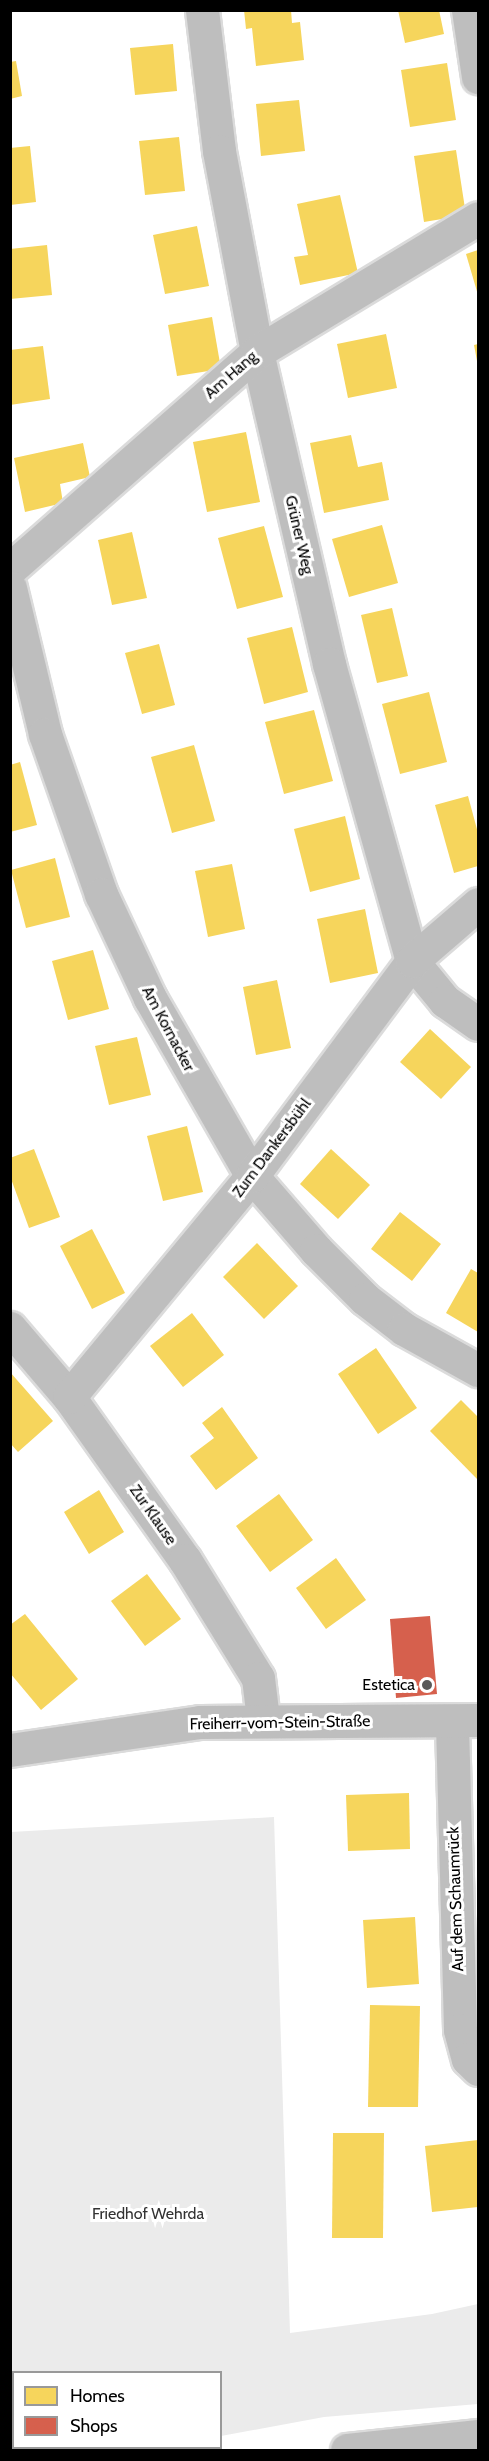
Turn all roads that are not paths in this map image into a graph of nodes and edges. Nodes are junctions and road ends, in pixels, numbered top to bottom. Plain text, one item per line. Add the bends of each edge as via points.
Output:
1 (202, 10) edge
2 (468, 10) edge
3 (478, 77) edge
4 (478, 218) edge
5 (257, 352) junction
6 (10, 569) edge
7 (10, 588) edge
8 (478, 904) edge
9 (412, 961) junction
10 (478, 1024) edge
11 (252, 1176) junction
12 (10, 1328) edge
13 (478, 1370) edge
14 (69, 1397) junction
15 (263, 1719) junction
16 (465, 1721) edge
17 (10, 1750) edge
18 (478, 2069) edge
19 (478, 2436) edge
20 (347, 2451) edge

1 - 5 street, Grüner Weg via 219,151
2 - 3 street
4 - 5 street, Am Hang
5 - 6 street, Am Hang
5 - 9 street, Grüner Weg via 328,664
7 - 11 street, Am Kornacker via 45,734 101,894 150,998
8 - 9 street, Zum Dankersbühl
9 - 10 street, Grüner Weg via 445,1001
9 - 11 street, Zum Dankersbühl
11 - 13 street, Am Kornacker via 365,1299 404,1329
11 - 14 street, Zum Dankersbühl
12 - 14 street, Zur Klause
14 - 15 street, Zur Klause via 185,1560 258,1678
15 - 16 street, Freiherr-vom-Stein-Straße
15 - 17 street, Freiherr-vom-Stein-Straße via 152,1727
16 - 18 street, Auf dem Schaumrück via 460,2030 468,2059
19 - 20 street

